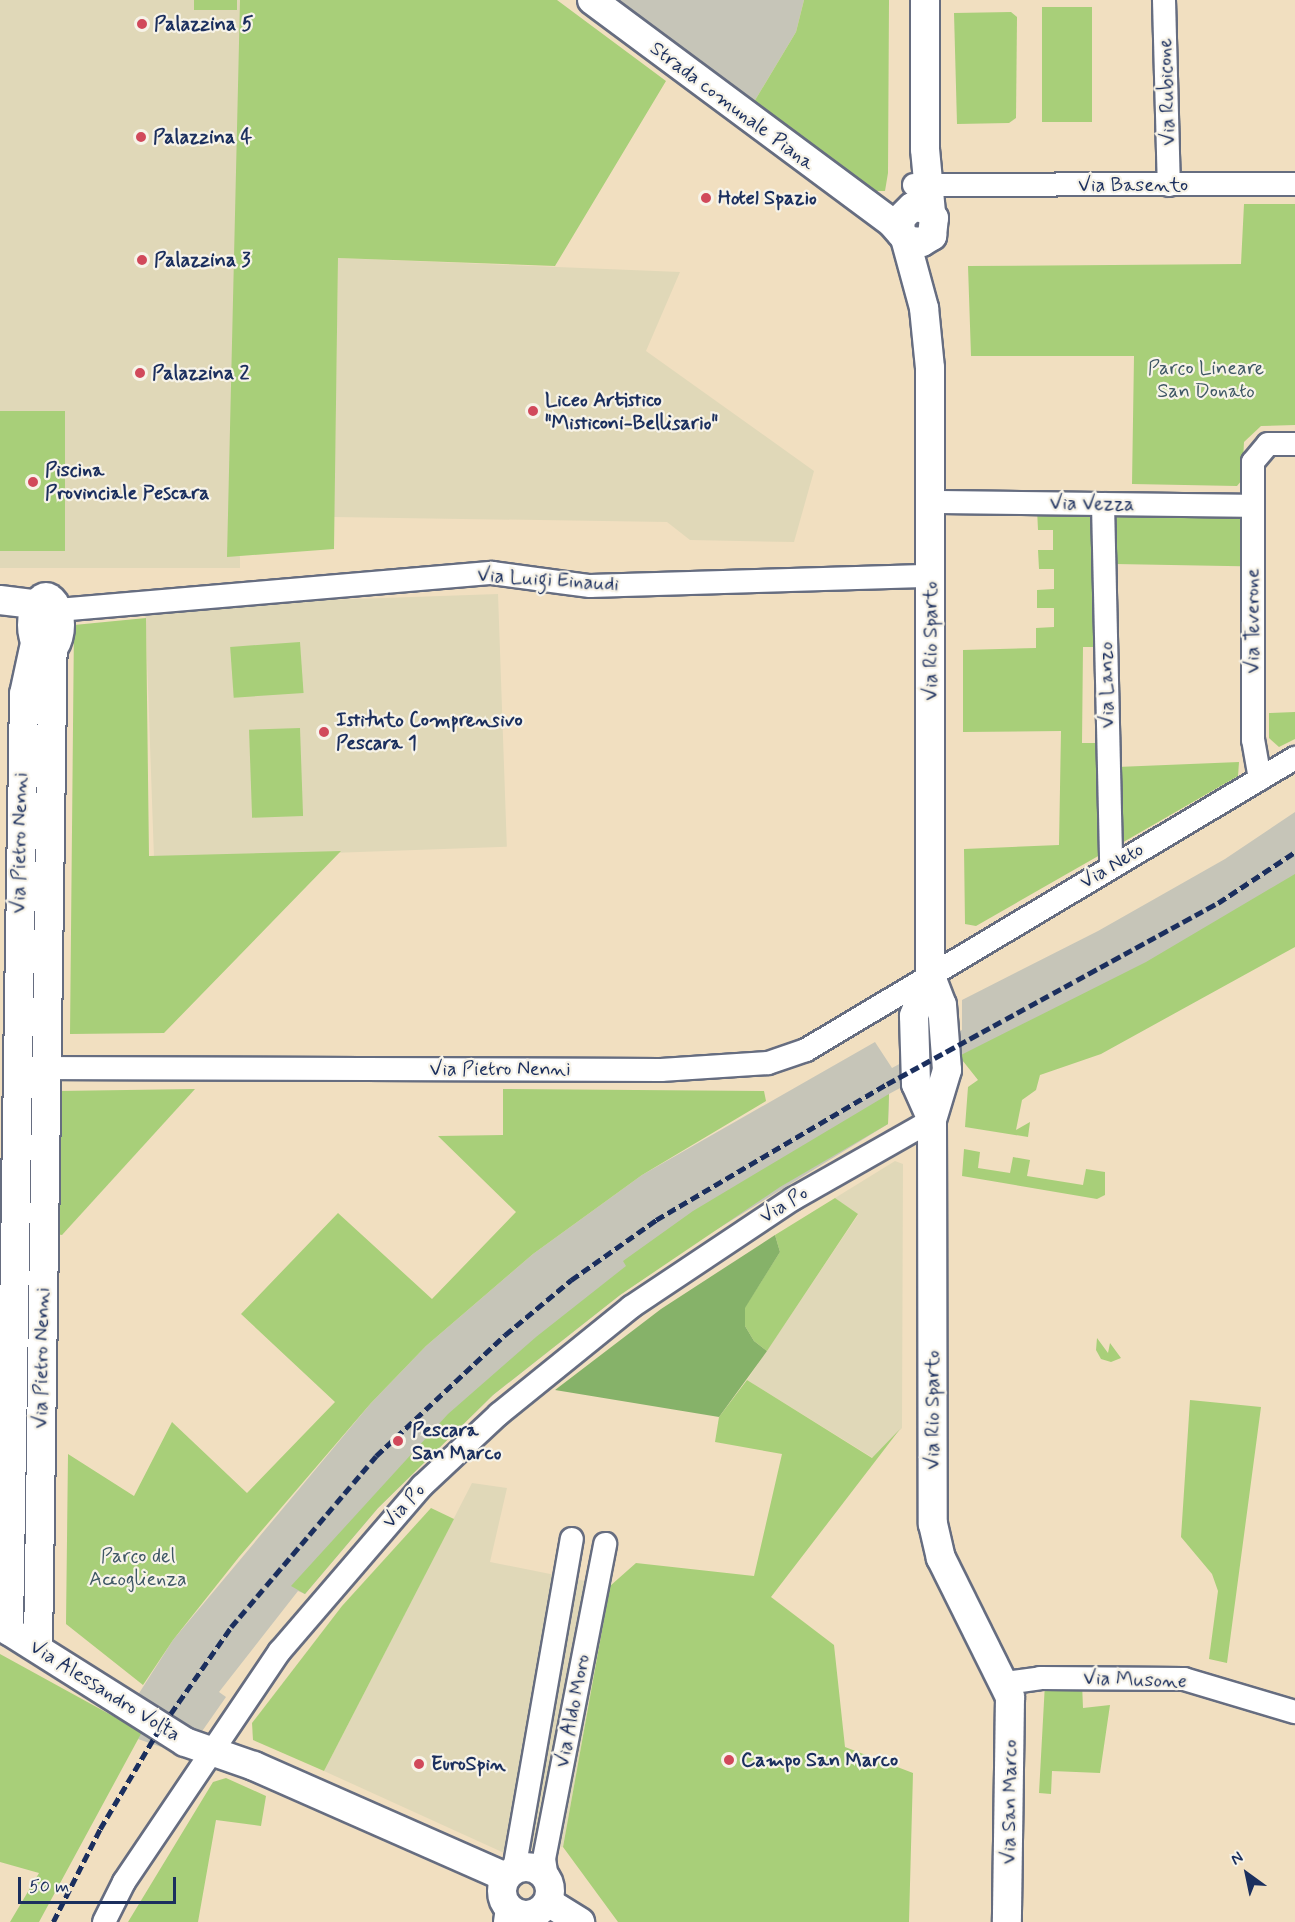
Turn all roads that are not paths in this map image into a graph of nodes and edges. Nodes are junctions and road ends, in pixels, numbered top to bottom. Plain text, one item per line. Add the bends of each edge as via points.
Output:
1 (592, 0) edge
2 (925, 0) edge
3 (1164, 0) edge
4 (1169, 184) junction
5 (1295, 184) edge
6 (917, 212) junction
7 (1295, 444) edge
8 (931, 502) junction
9 (1104, 504) junction
10 (1253, 506) junction
11 (932, 576) junction
12 (0, 600) edge
13 (45, 614) junction
14 (1295, 758) edge
15 (1260, 779) junction
16 (1111, 867) junction
17 (930, 974) junction
18 (15, 1068) junction
19 (46, 1068) junction
20 (932, 1120) junction
21 (572, 1539) dead end
22 (605, 1544) dead end
23 (4, 1629) edge
24 (38, 1647) junction
25 (1006, 1683) junction
26 (1295, 1712) edge
27 (211, 1750) junction
28 (510, 1873) junction
29 (542, 1903) edge
30 (506, 1914) edge
31 (104, 1922) edge
32 (580, 1922) edge
33 (1007, 1922) edge

1 - 6 street, Strada comunale Piana via 873,210
2 - 6 street via 924,148
3 - 4 street, Via Rubicone
4 - 5 street, Via Basento
4 - 6 street, Via Basento via 972,184
6 - 8 street, Via Rio Sparto via 930,368
7 - 10 street, Via Teverone via 1268,444 1253,462
8 - 9 street, Via Vezza
8 - 11 street, Via Rio Sparto
9 - 10 street, Via Vezza
9 - 16 street, Via Lanzo
10 - 15 street, Via Teverone via 1254,752
11 - 13 street, Via Luigi Einaudi via 590,586 492,573
11 - 17 street, Via Rio Sparto
12 - 13 street
13 - 18 street, Via Pietro Nenni via 24,694
13 - 19 street, Via Pietro Nenni
14 - 15 street, Via Neto
15 - 16 street, Via Neto
16 - 17 street, Via Neto
17 - 19 street, Via Pietro Nenni via 806,1050 748,1067
17 - 20 street, Via Rio Sparto via 942,1005 947,1070
18 - 19 street, Via Pietro Nenni
18 - 23 street, Via Pietro Nenni
19 - 24 street, Via Pietro Nenni
20 - 25 street, Via Rio Sparto via 933,1524 941,1558
20 - 27 street, Via Po via 793,1199 702,1257 606,1327 499,1414 422,1486 366,1546 280,1651
21 - 28 street, Via Aldo Moro
22 - 29 street, Via Aldo Moro via 544,1860
23 - 24 street, Via Alessandro Volta
24 - 27 street, Via Alessandro Volta via 180,1740
25 - 26 street, Via Musone via 1040,1678 1184,1679
25 - 33 street, Via San Marco via 1012,1712
27 - 28 street
27 - 31 street, Via Po via 124,1882
28 - 29 street via 536,1868
28 - 30 street via 502,1892
29 - 30 street via 519,1915
29 - 32 street

